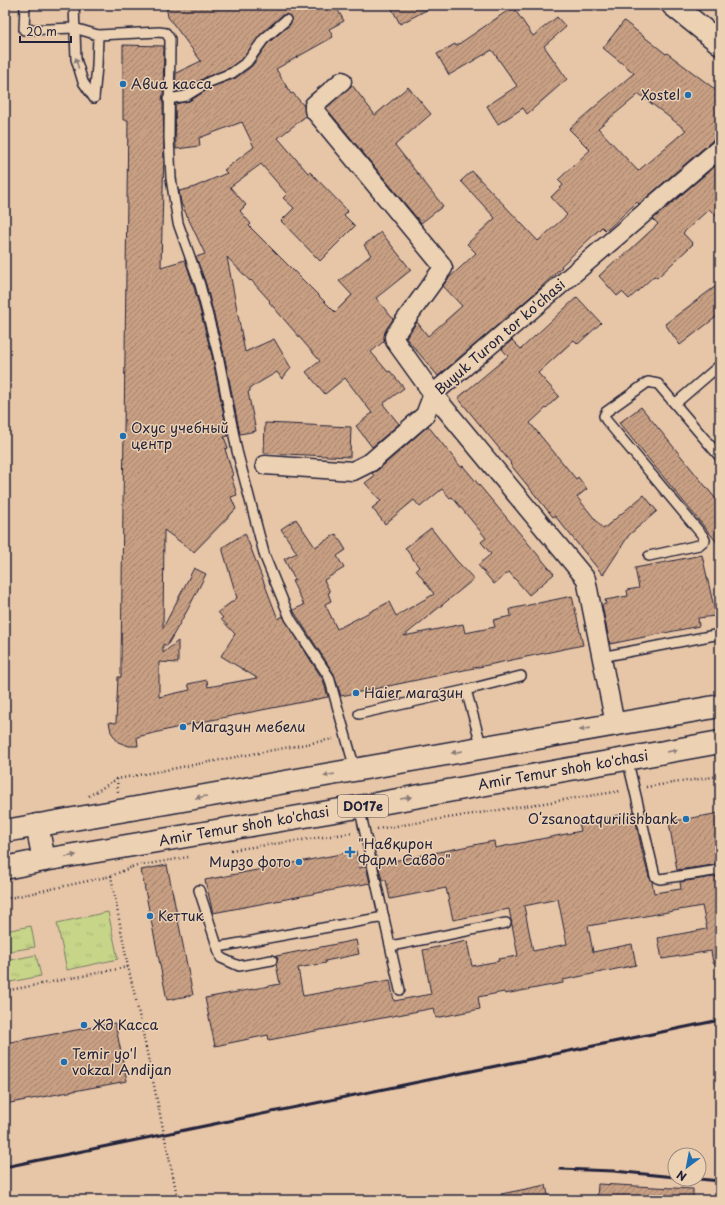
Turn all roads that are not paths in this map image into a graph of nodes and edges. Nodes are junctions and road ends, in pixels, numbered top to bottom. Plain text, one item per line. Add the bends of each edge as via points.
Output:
1 (25, 5) edge
2 (74, 5) edge
3 (673, 5) edge
4 (286, 20) dead end
5 (74, 28) junction
6 (98, 35) junction
7 (720, 43) edge
8 (342, 81) dead end
9 (168, 99) junction
10 (720, 148) edge
11 (720, 365) edge
12 (433, 394) junction
13 (676, 403) junction
14 (720, 457) edge
15 (265, 465) dead end
16 (649, 556) dead end
17 (720, 634) edge
18 (601, 657) junction
19 (521, 676) dead end
20 (466, 690) junction
21 (720, 706) edge
22 (359, 714) dead end
23 (615, 724) junction
24 (720, 742) edge
25 (482, 748) junction
26 (627, 758) junction
27 (356, 770) junction
28 (359, 806) junction
29 (37, 825) junction
30 (5, 831) edge
31 (44, 860) junction
32 (5, 868) edge
33 (720, 870) edge
34 (199, 890) dead end
35 (384, 917) junction
36 (506, 923) dead end
37 (391, 946) junction
38 (218, 947) junction
39 (272, 960) dead end
40 (400, 990) dead end

1 - 5 lane via 24,30
2 - 5 lane
3 - 7 main road
4 - 9 lane via 264,39 247,62 232,73 209,82 186,96
5 - 6 lane
6 -> 5 lane via 94,98 83,82 76,59
6 - 9 lane via 166,33 170,39
8 - 12 street via 314,105 314,110 443,268 394,337
9 - 27 lane via 171,178 178,223 200,285 218,355 237,451 265,557 290,618 329,677
10 - 12 street, Buyuk Turon tor ko'chasi
11 - 13 lane
12 - 15 street, Buyuk Turon tor ko'chasi via 425,415 371,462 353,471
12 - 18 street via 586,579
13 - 14 lane
13 - 16 lane via 658,384 648,382 604,416 704,536 704,542 699,545
17 - 18 lane
18 - 23 street
19 - 20 lane
20 - 22 lane
20 - 25 lane
21 - 23 main road
23 -> 25 main road
26 -> 24 main road, Amir Temur shoh ko'chasi / D017e
25 -> 27 main road
28 -> 26 main road, Amir Temur shoh ko'chasi / D017e
26 - 33 lane via 655,876 657,878
27 -> 29 main road
31 -> 28 main road, Amir Temur shoh ko'chasi / D017e
28 - 35 lane
29 - 30 main road
29 - 31 main road
31 - 32 main road, Amir Temur shoh ko'chasi / D017e
34 - 38 lane
35 - 37 lane
35 - 38 lane
36 - 37 lane
37 - 40 lane
38 - 39 lane via 221,958 239,966

